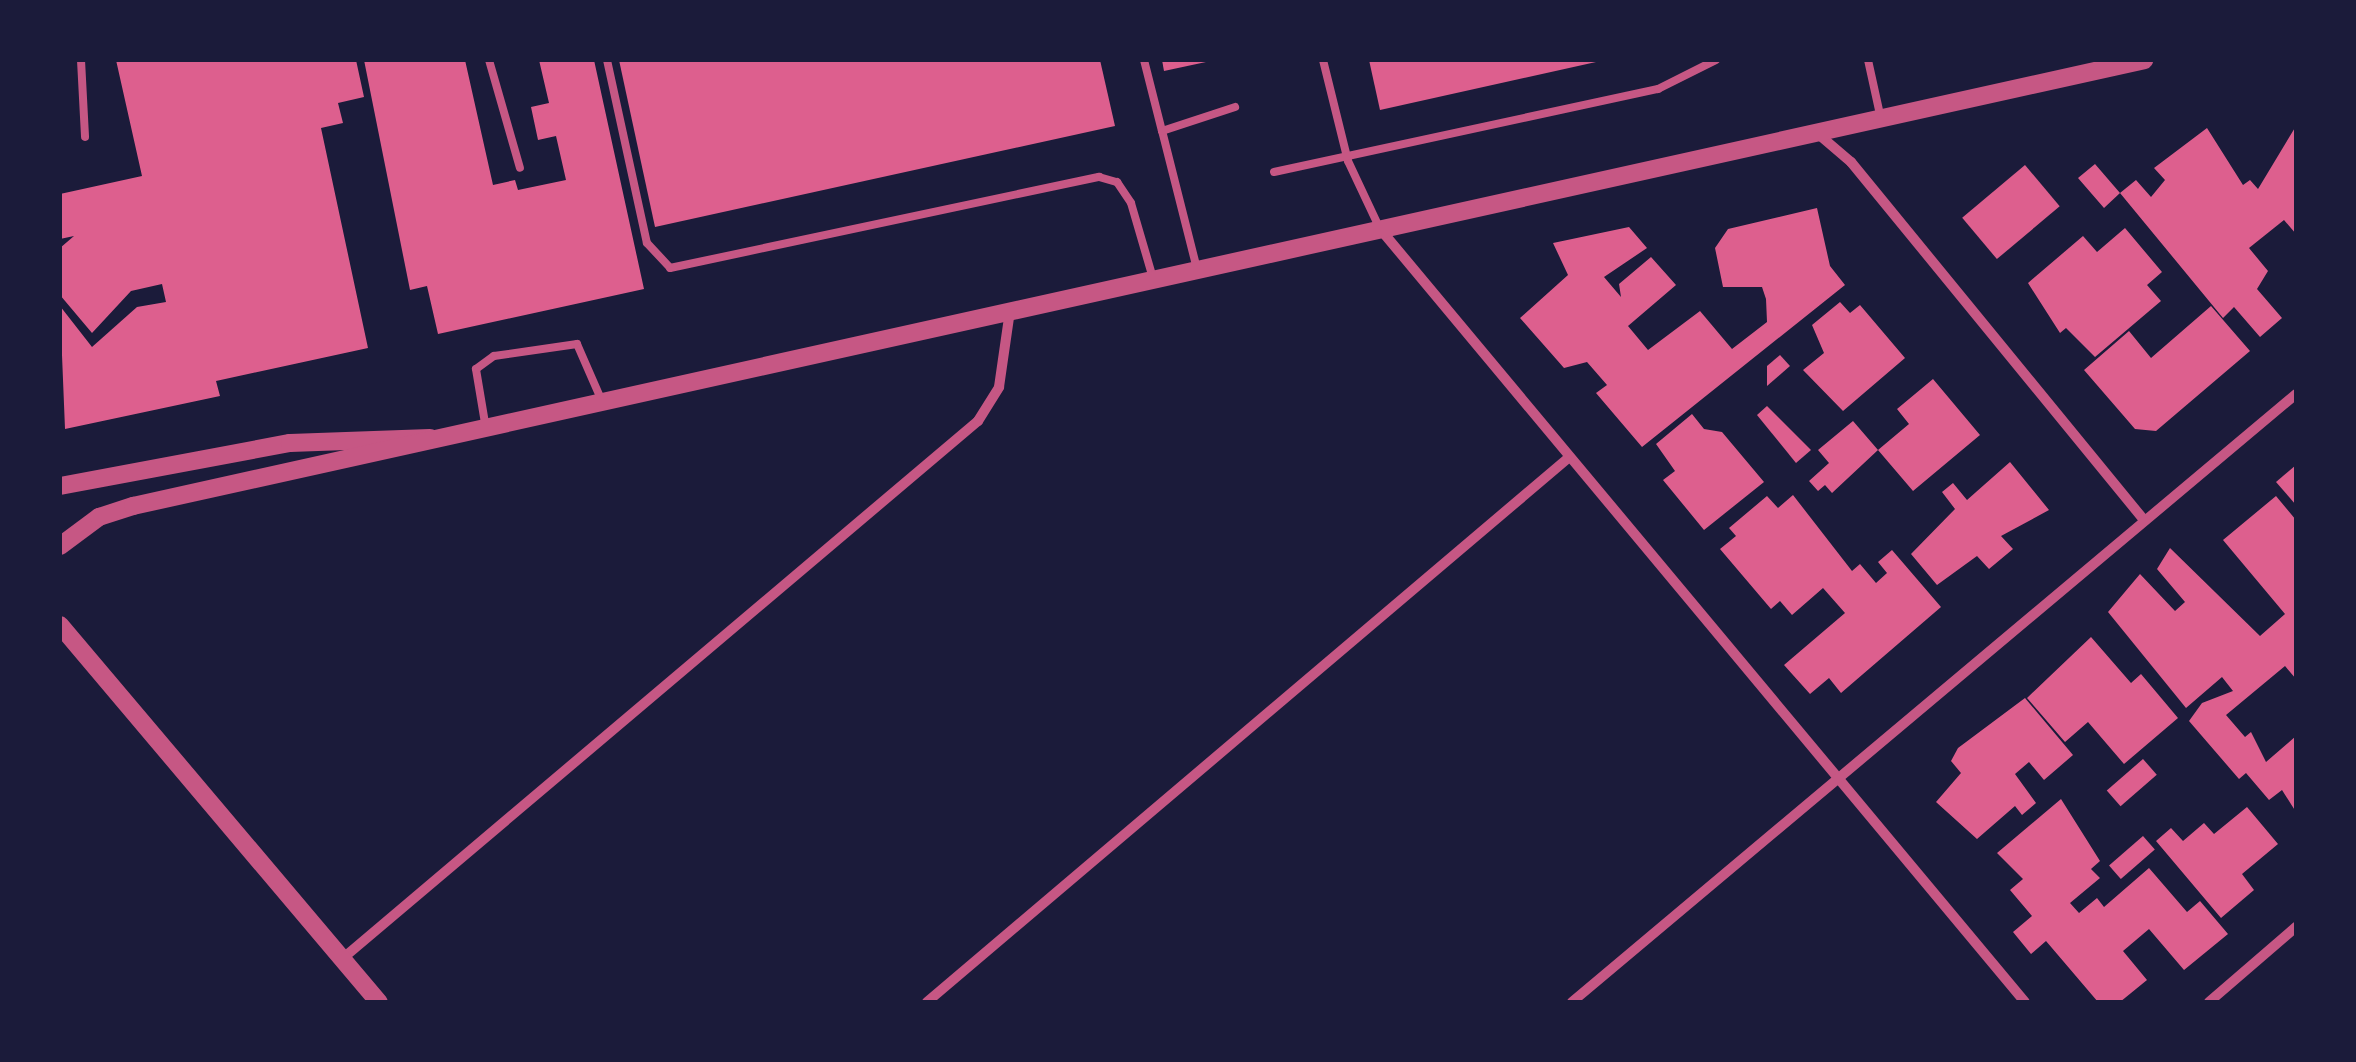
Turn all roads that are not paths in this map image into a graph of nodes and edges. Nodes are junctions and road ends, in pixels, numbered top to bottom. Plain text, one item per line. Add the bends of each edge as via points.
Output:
1 (81, 60) edge
2 (488, 60) edge
3 (607, 60) edge
4 (1144, 60) edge
5 (1323, 60) edge
6 (1716, 60) edge
7 (1868, 60) edge
8 (2144, 60) edge
9 (1235, 107) dead end
10 (1881, 119) junction
11 (1162, 131) junction
12 (1816, 132) junction
13 (85, 137) dead end
14 (1347, 156) junction
15 (520, 168) dead end
16 (1274, 172) dead end
17 (1380, 229) junction
18 (1197, 269) junction
19 (1153, 278) junction
20 (1010, 310) junction
21 (2296, 394) edge
22 (602, 404) junction
23 (486, 431) junction
24 (448, 439) junction
25 (1567, 459) junction
26 (60, 486) edge
27 (2144, 520) junction
28 (60, 546) edge
29 (60, 625) edge
30 (1840, 776) junction
31 (2296, 927) edge
32 (342, 959) junction
33 (379, 1002) edge
34 (927, 1002) edge
35 (1572, 1002) edge
36 (2025, 1002) edge
37 (2210, 1002) edge

1 - 13 lane
2 - 15 lane
3 - 19 lane via 647,242 670,268 1099,177 1117,182 1131,203
4 - 11 lane
5 - 14 lane
6 - 14 lane via 1658,89
7 - 10 lane
8 - 10 street
9 - 11 lane
10 - 12 street
11 - 18 lane
12 - 17 street
12 - 27 street via 1851,162
14 - 16 lane
14 - 17 lane
17 - 18 street
17 - 25 street
18 - 19 street
19 - 20 street
20 - 22 street
20 - 32 street via 999,388 978,420
21 - 27 street
22 - 23 street
22 - 23 lane via 578,344 494,356 476,369
23 - 24 street
24 - 26 street via 290,443
24 - 28 street via 108,512
25 - 30 street
25 - 34 street
27 - 30 street
29 - 32 street
30 - 35 street
30 - 36 street
31 - 37 street
32 - 33 street

